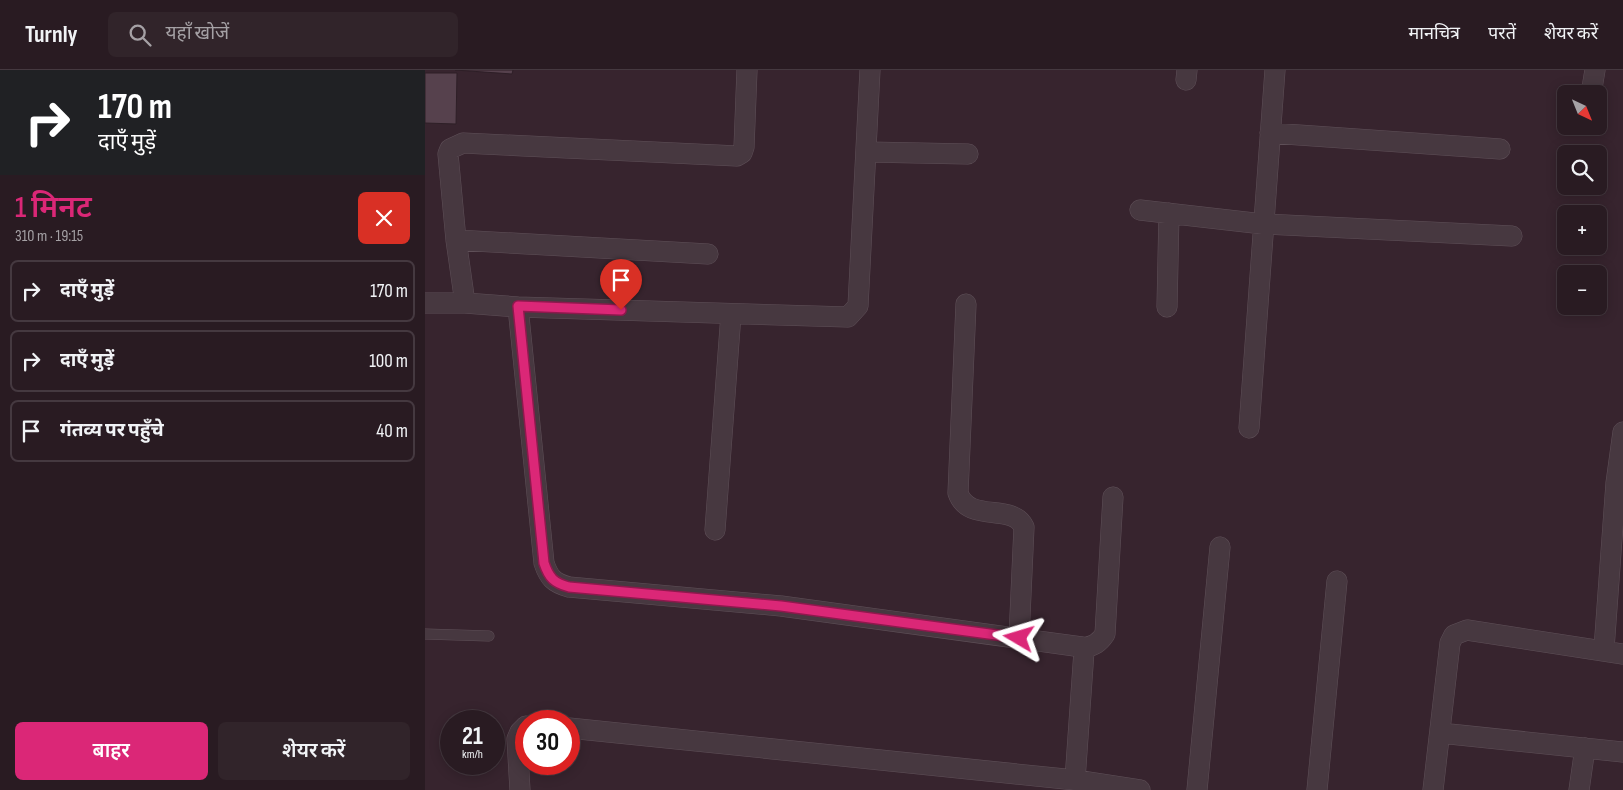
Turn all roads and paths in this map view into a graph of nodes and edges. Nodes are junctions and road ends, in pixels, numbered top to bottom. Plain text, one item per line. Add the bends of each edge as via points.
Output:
1 (747, 70) edge
2 (870, 70) edge
3 (1275, 70) edge
4 (1595, 70) edge
5 (1592, 85) edge
6 (1270, 133) junction
7 (1500, 149) dead end
8 (868, 152) junction
9 (968, 154) dead end
10 (1140, 210) dead end
11 (1169, 213) junction
12 (1263, 224) junction
13 (1512, 236) dead end
14 (456, 240) junction
15 (708, 254) dead end
16 (425, 303) edge
17 (465, 303) junction
18 (966, 304) dead end
19 (518, 306) junction
20 (1167, 307) dead end
21 (731, 314) junction
22 (1249, 428) dead end
23 (1623, 432) edge
24 (1113, 497) dead end
25 (715, 530) dead end
26 (1220, 547) dead end
27 (1337, 581) dead end
28 (425, 634) edge
29 (489, 636) dead end
30 (1019, 638) junction
31 (1083, 648) junction
32 (1613, 651) edge
33 (580, 729) edge
34 (1440, 733) junction
35 (1585, 748) junction
36 (1623, 752) edge
37 (519, 775) edge
38 (1075, 780) junction
39 (520, 790) edge
40 (1140, 790) edge
41 (1197, 790) edge
42 (1317, 790) edge
43 (1433, 790) edge
44 (1579, 790) edge

1 - 14 street via 744,147 737,156 455,144 448,154
2 - 8 street
3 - 6 street
4 - 5 street
6 - 7 street
6 - 12 street
8 - 9 street
8 - 21 street via 858,306 854,312 841,318
10 - 11 street
11 - 12 street
11 - 20 street
12 - 13 street
12 - 22 street
14 - 15 street
14 - 17 street
16 - 17 street
17 - 19 street
18 - 30 street via 958,493 969,508 1016,518 1024,527
19 - 21 street
19 - 30 street via 544,563 549,578 557,584 781,606
21 - 25 street
23 - 32 street via 1615,483
24 - 31 street via 1105,634 1094,646
26 - 41 street
27 - 42 street
28 - 29 lane
30 - 31 street
31 - 38 street
32 - 34 street via 1467,630 1460,632 1450,643
33 - 38 street
34 - 35 street
34 - 43 street
35 - 36 street
35 - 44 street
37 - 39 street
38 - 40 street

